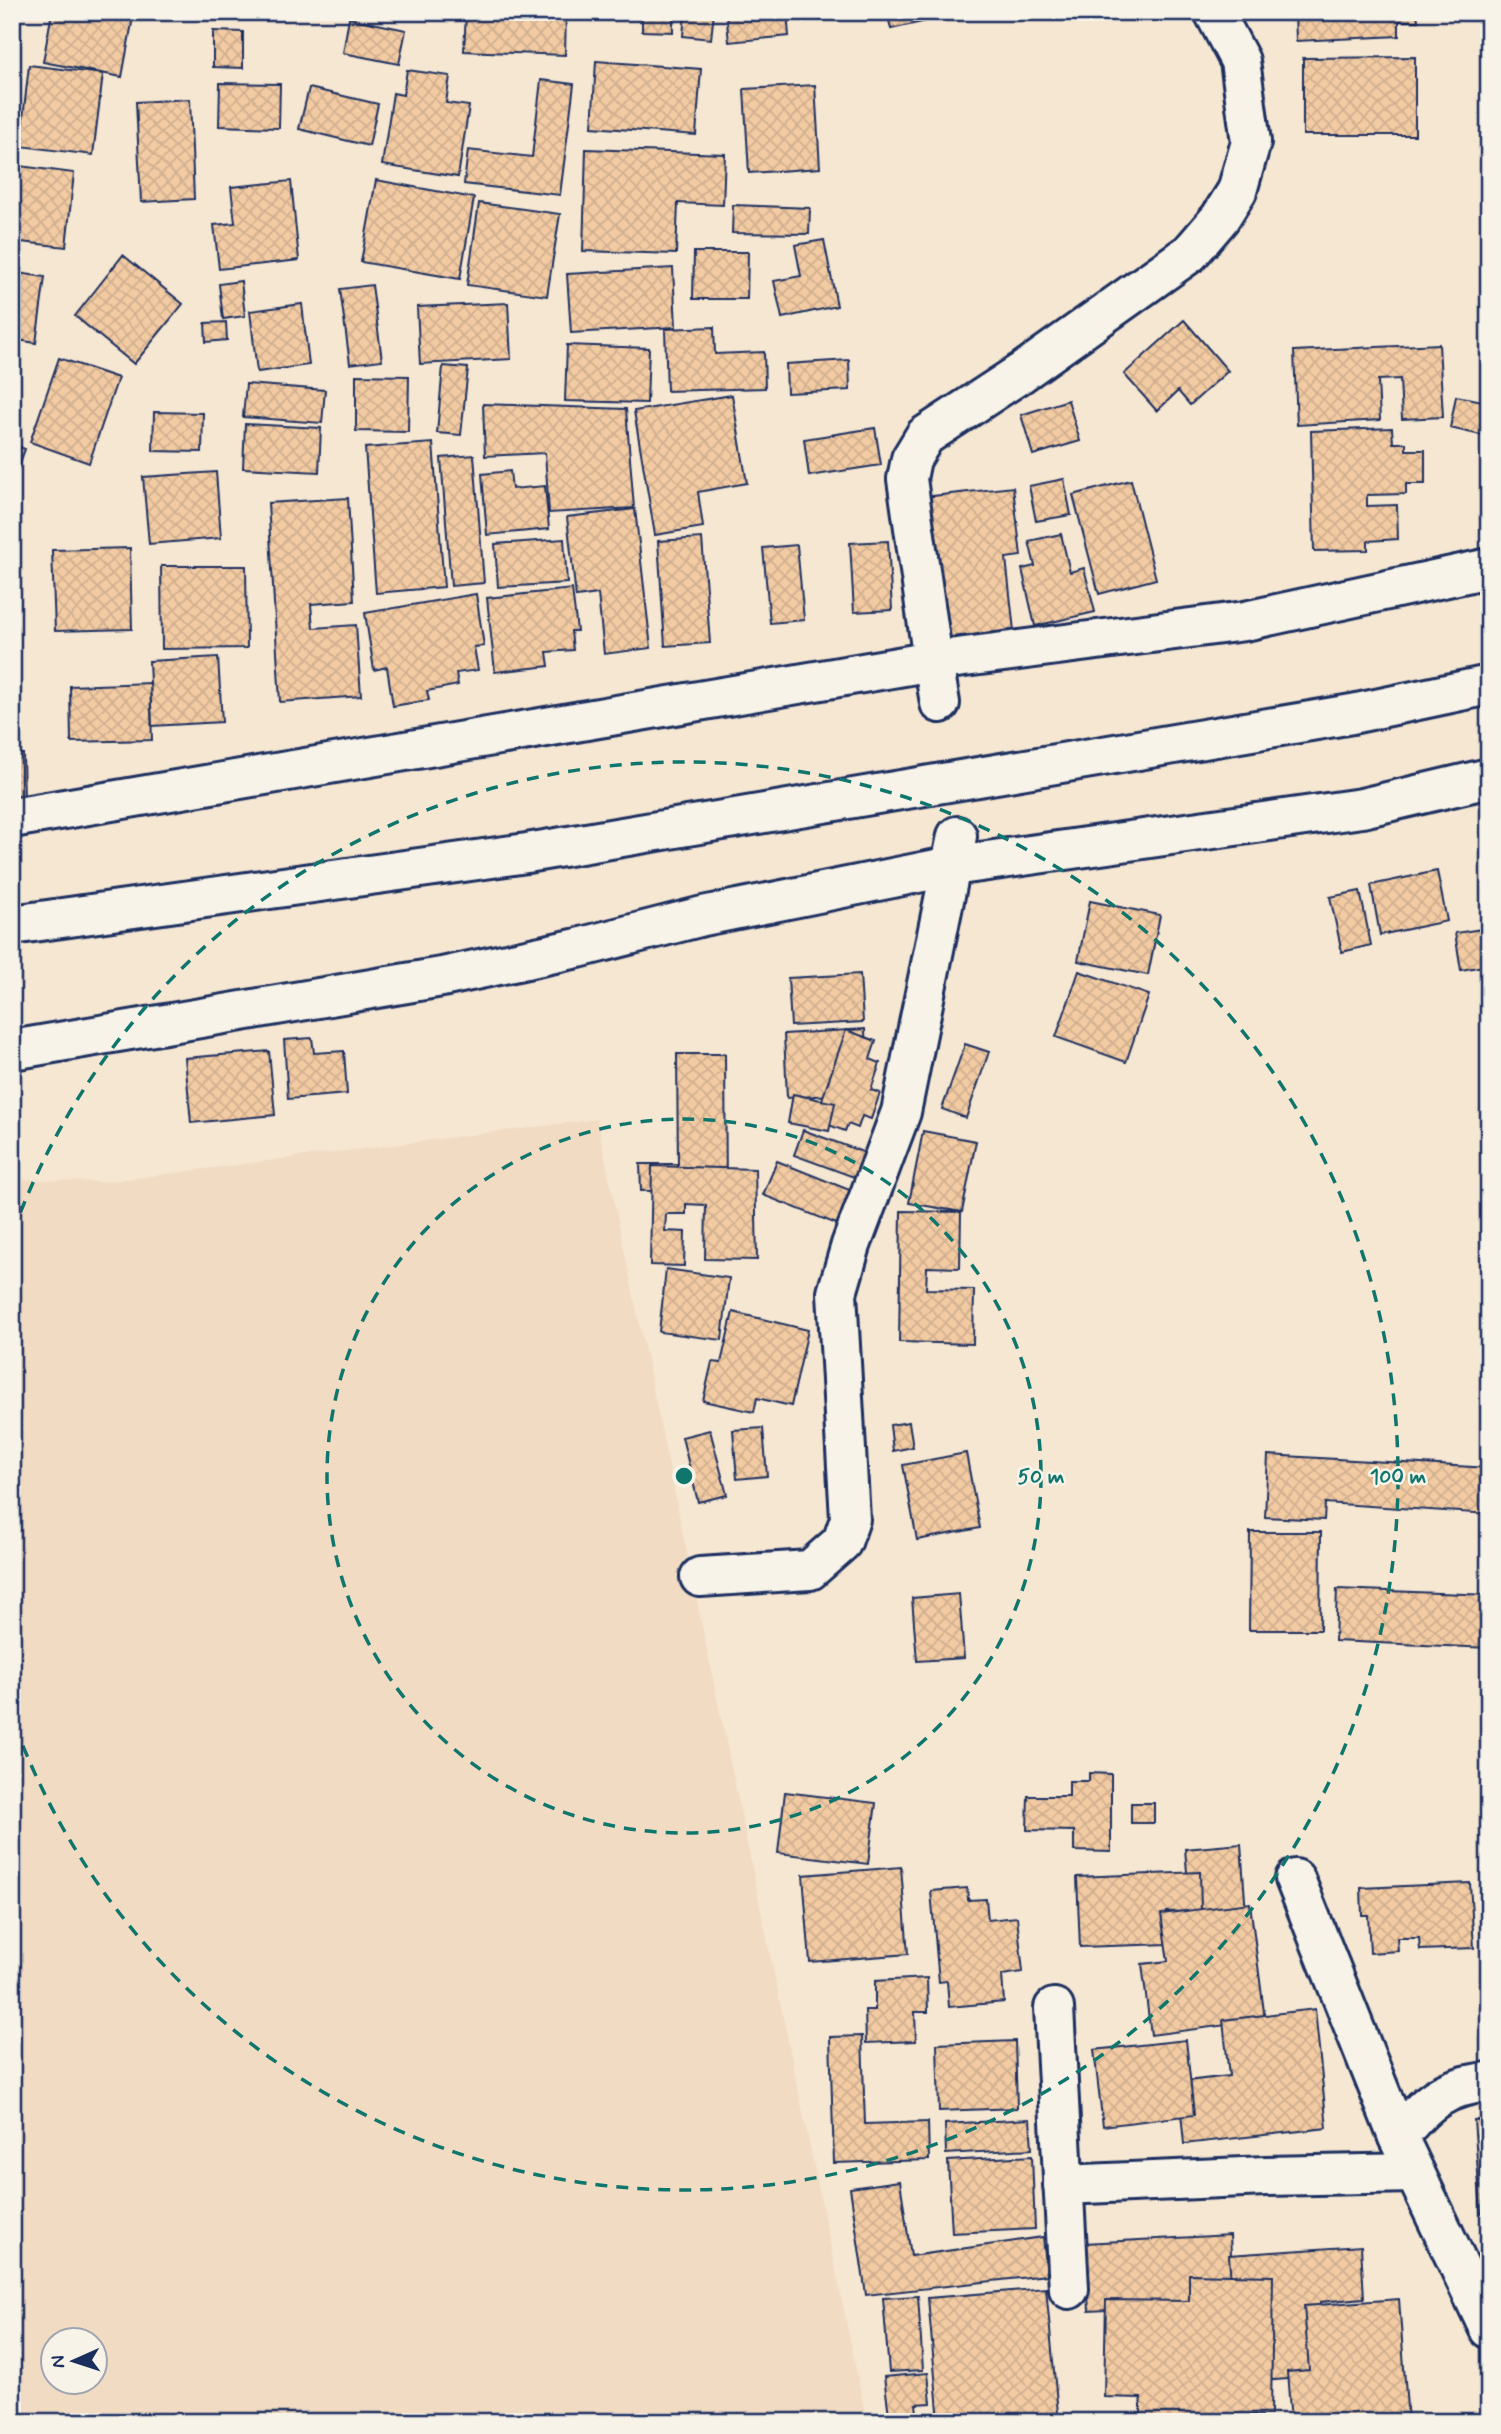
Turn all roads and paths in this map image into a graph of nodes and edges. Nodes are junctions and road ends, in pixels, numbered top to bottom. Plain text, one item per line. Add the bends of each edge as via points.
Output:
1 (1213, 12) edge
2 (1489, 568) edge
3 (933, 661) junction
4 (1489, 685) edge
5 (940, 703) dead end
6 (1489, 778) edge
7 (12, 818) edge
8 (955, 851) junction
9 (12, 925) edge
10 (12, 1050) edge
11 (700, 1577) dead end
12 (1295, 1879) dead end
13 (1054, 2008) dead end
14 (1489, 2082) edge
15 (1398, 2137) junction
16 (1415, 2173) junction
17 (1063, 2185) junction
18 (1069, 2289) dead end
19 (1489, 2329) edge

1 - 3 main road via 1240,61 1251,142 1237,191 1220,218 1191,253 925,436 911,459 907,479
2 - 3 main road via 1245,621
3 - 5 main road
3 - 7 main road
4 - 9 main road via 1352,714 527,853
6 - 8 main road via 1362,808
8 - 10 main road via 578,948 442,977
8 - 11 main road via 901,1112 837,1293 850,1519 842,1542 810,1570
12 - 15 main road
13 - 17 main road
14 - 15 main road via 1444,2091 1418,2112
15 - 16 main road
16 - 17 main road
16 - 19 main road
17 - 18 main road

